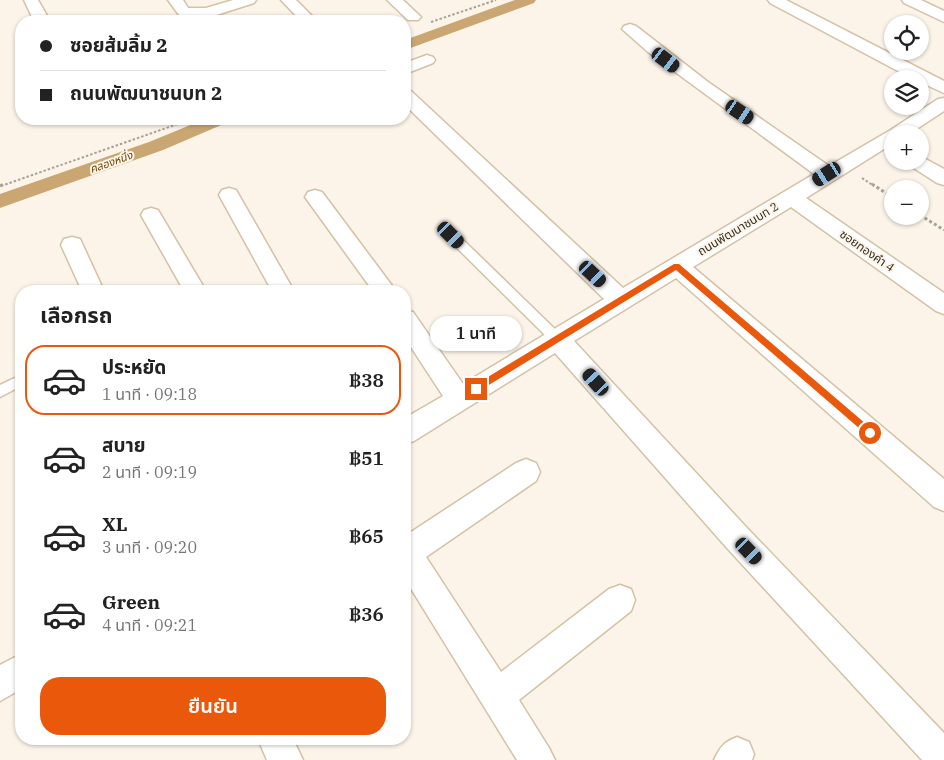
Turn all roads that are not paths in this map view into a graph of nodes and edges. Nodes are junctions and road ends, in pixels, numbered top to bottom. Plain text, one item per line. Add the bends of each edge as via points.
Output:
1 (31, 0) edge
2 (175, 0) edge
3 (249, 0) edge
4 (288, 0) edge
5 (394, 0) edge
6 (775, 0) edge
7 (909, 0) edge
8 (39, 15) edge
9 (303, 15) edge
10 (413, 16) dead end
11 (944, 17) edge
12 (630, 28) dead end
13 (427, 60) dead end
14 (411, 67) edge
15 (944, 88) edge
16 (411, 101) edge
17 (944, 103) edge
18 (912, 125) edge
19 (884, 143) edge
20 (929, 169) edge
21 (835, 170) junction
22 (944, 178) edge
23 (229, 195) dead end
24 (315, 197) dead end
25 (791, 197) junction
26 (152, 215) dead end
27 (451, 235) dead end
28 (72, 245) dead end
29 (676, 266) junction
30 (90, 285) edge
31 (192, 285) edge
32 (280, 285) edge
33 (381, 285) edge
34 (620, 300) junction
35 (944, 305) edge
36 (411, 328) edge
37 (558, 340) junction
38 (15, 383) edge
39 (0, 391) edge
40 (459, 399) junction
41 (411, 428) edge
42 (526, 472) dead end
43 (944, 497) edge
44 (411, 549) edge
45 (411, 560) edge
46 (620, 600) dead end
47 (15, 674) edge
48 (0, 684) edge
49 (496, 696) junction
50 (278, 745) edge
51 (944, 758) edge
52 (285, 760) edge
53 (537, 760) edge

1 - 8 street
2 - 3 street via 184,12 197,13
4 - 9 street
5 - 10 street
6 - 15 street
7 - 11 street
12 - 21 street via 694,81 771,133
13 - 14 street
16 - 34 street
17 - 18 street, ถนนพัฒนาชนบท 2
19 - 21 street, ถนนพัฒนาชนบท 2
20 - 22 street
21 - 25 street, ถนนพัฒนาชนบท 2
23 - 32 street
24 - 33 street
25 - 29 street, ถนนพัฒนาชนบท 2
25 - 35 street, ซอยทองคำ 4
26 - 31 street
27 - 37 lane
28 - 30 street
29 - 34 street, ถนนพัฒนาชนบท 2
29 - 43 street
34 - 37 street, ถนนพัฒนาชนบท 2
36 - 40 street
37 - 40 street, ถนนพัฒนาชนบท 2
37 - 51 street via 737,538
38 - 39 lane
40 - 41 street, ถนนพัฒนาชนบท 2
42 - 44 street
45 - 49 street
46 - 49 street
47 - 48 street
49 - 53 street
50 - 52 street

